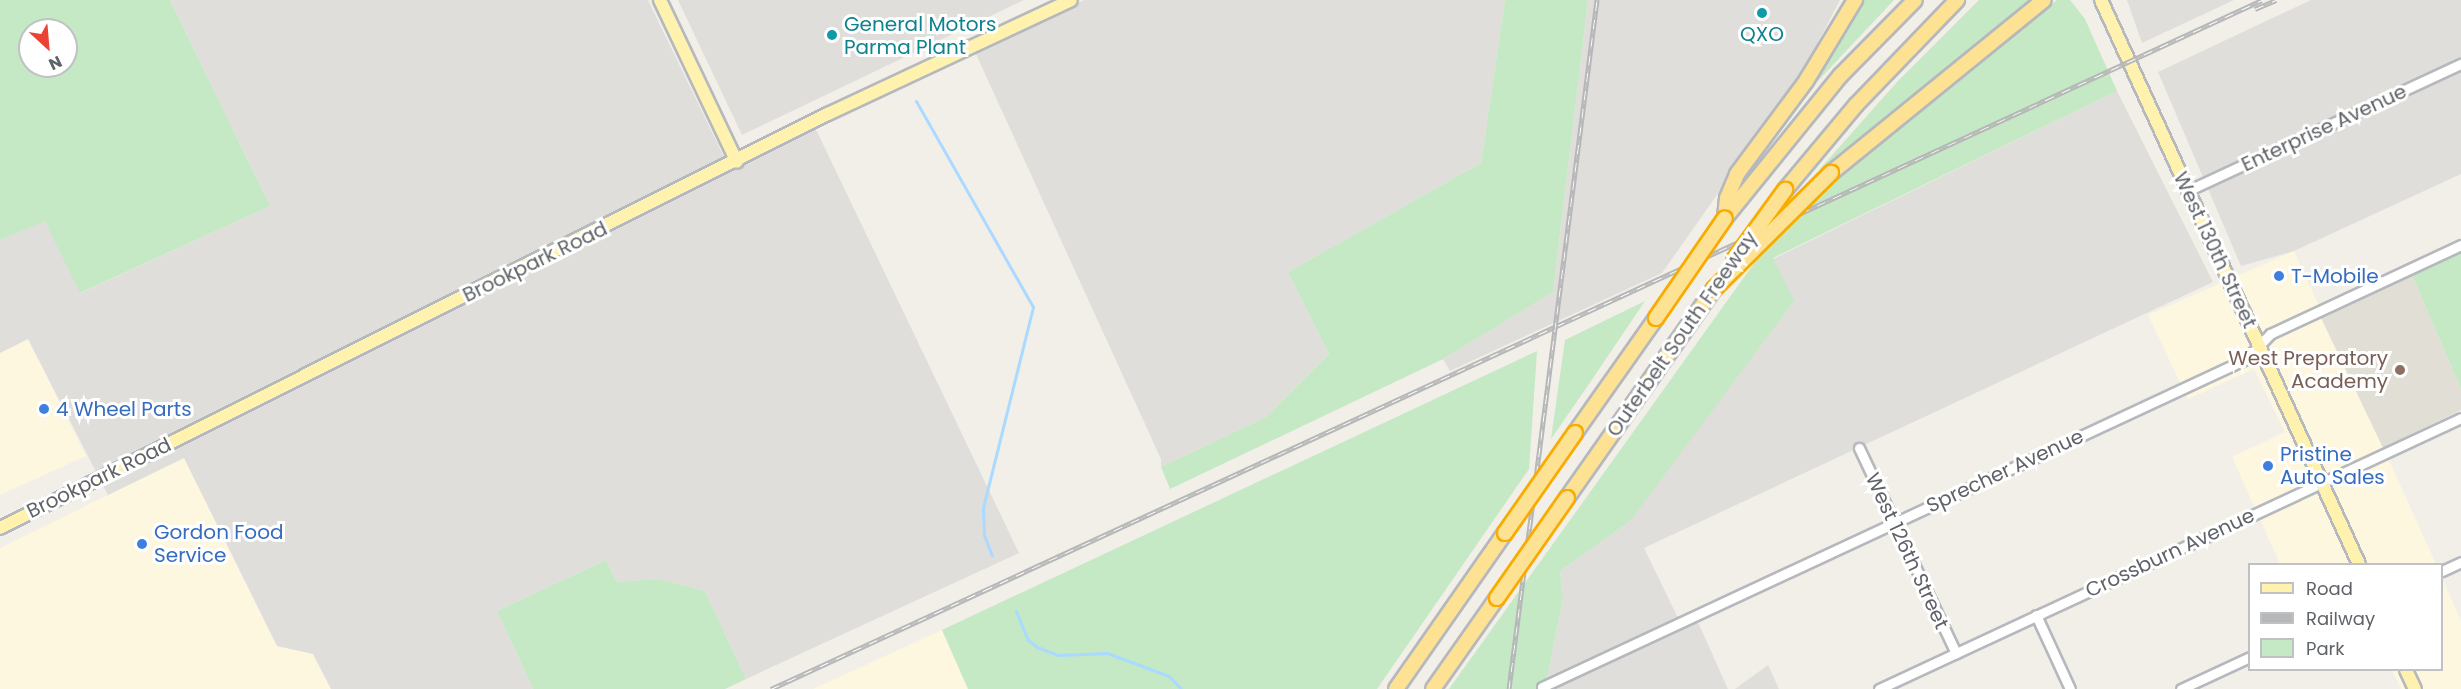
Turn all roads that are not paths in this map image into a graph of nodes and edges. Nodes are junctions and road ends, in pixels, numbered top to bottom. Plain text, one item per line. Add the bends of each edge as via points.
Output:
1 (660, 0) edge
2 (1071, 0) edge
3 (1855, 0) edge
4 (1914, 0) edge
5 (1957, 0) edge
6 (2044, 0) edge
7 (2101, 0) edge
8 (2461, 64) edge
9 (737, 162) junction
10 (2187, 191) junction
11 (1725, 218) junction
12 (2461, 245) edge
13 (1712, 291) junction
14 (2258, 344) junction
15 (2461, 418) edge
16 (1859, 448) dead end
17 (2321, 483) junction
18 (1893, 524) junction
19 (0, 528) edge
20 (2461, 562) edge
21 (2359, 563) edge
22 (2443, 571) edge
23 (2036, 615) junction
24 (1956, 653) junction
25 (2248, 658) edge
26 (2407, 671) edge
27 (1542, 687) dead end
28 (1396, 689) edge
29 (1433, 689) edge
30 (1879, 689) edge
31 (2070, 689) edge
32 (2181, 689) edge
33 (2415, 689) edge

1 - 9 main road
2 - 9 main road, Brookpark Road via 828,114
3 - 11 highway via 1806,81 1737,174 1727,198
4 - 11 highway, Outerbelt South Freeway via 1841,75
5 - 13 highway, Outerbelt South Freeway, bridge via 1864,96 1785,190
6 - 13 highway, bridge via 1831,173
7 - 10 main road, West 130th Street
8 - 10 street, Enterprise Avenue
9 - 19 main road, Brookpark Road
10 - 14 main road, West 130th Street
11 - 28 highway, Outerbelt South Freeway, bridge
12 - 14 street, Sprecher Avenue via 2270,334
13 - 29 highway, Outerbelt South Freeway, bridge
14 - 17 main road, West 130th Street
14 - 18 street, Sprecher Avenue via 2246,358
15 - 17 street, Crossburn Avenue
16 - 18 street, West 126th Street
17 - 21 main road, West 130th Street
17 - 23 street, Crossburn Avenue
18 - 24 street, West 126th Street
18 - 27 street, Sprecher Avenue
20 - 22 street
23 - 24 street, Crossburn Avenue
23 - 31 street
24 - 30 street, Crossburn Avenue
25 - 32 street
26 - 33 main road

